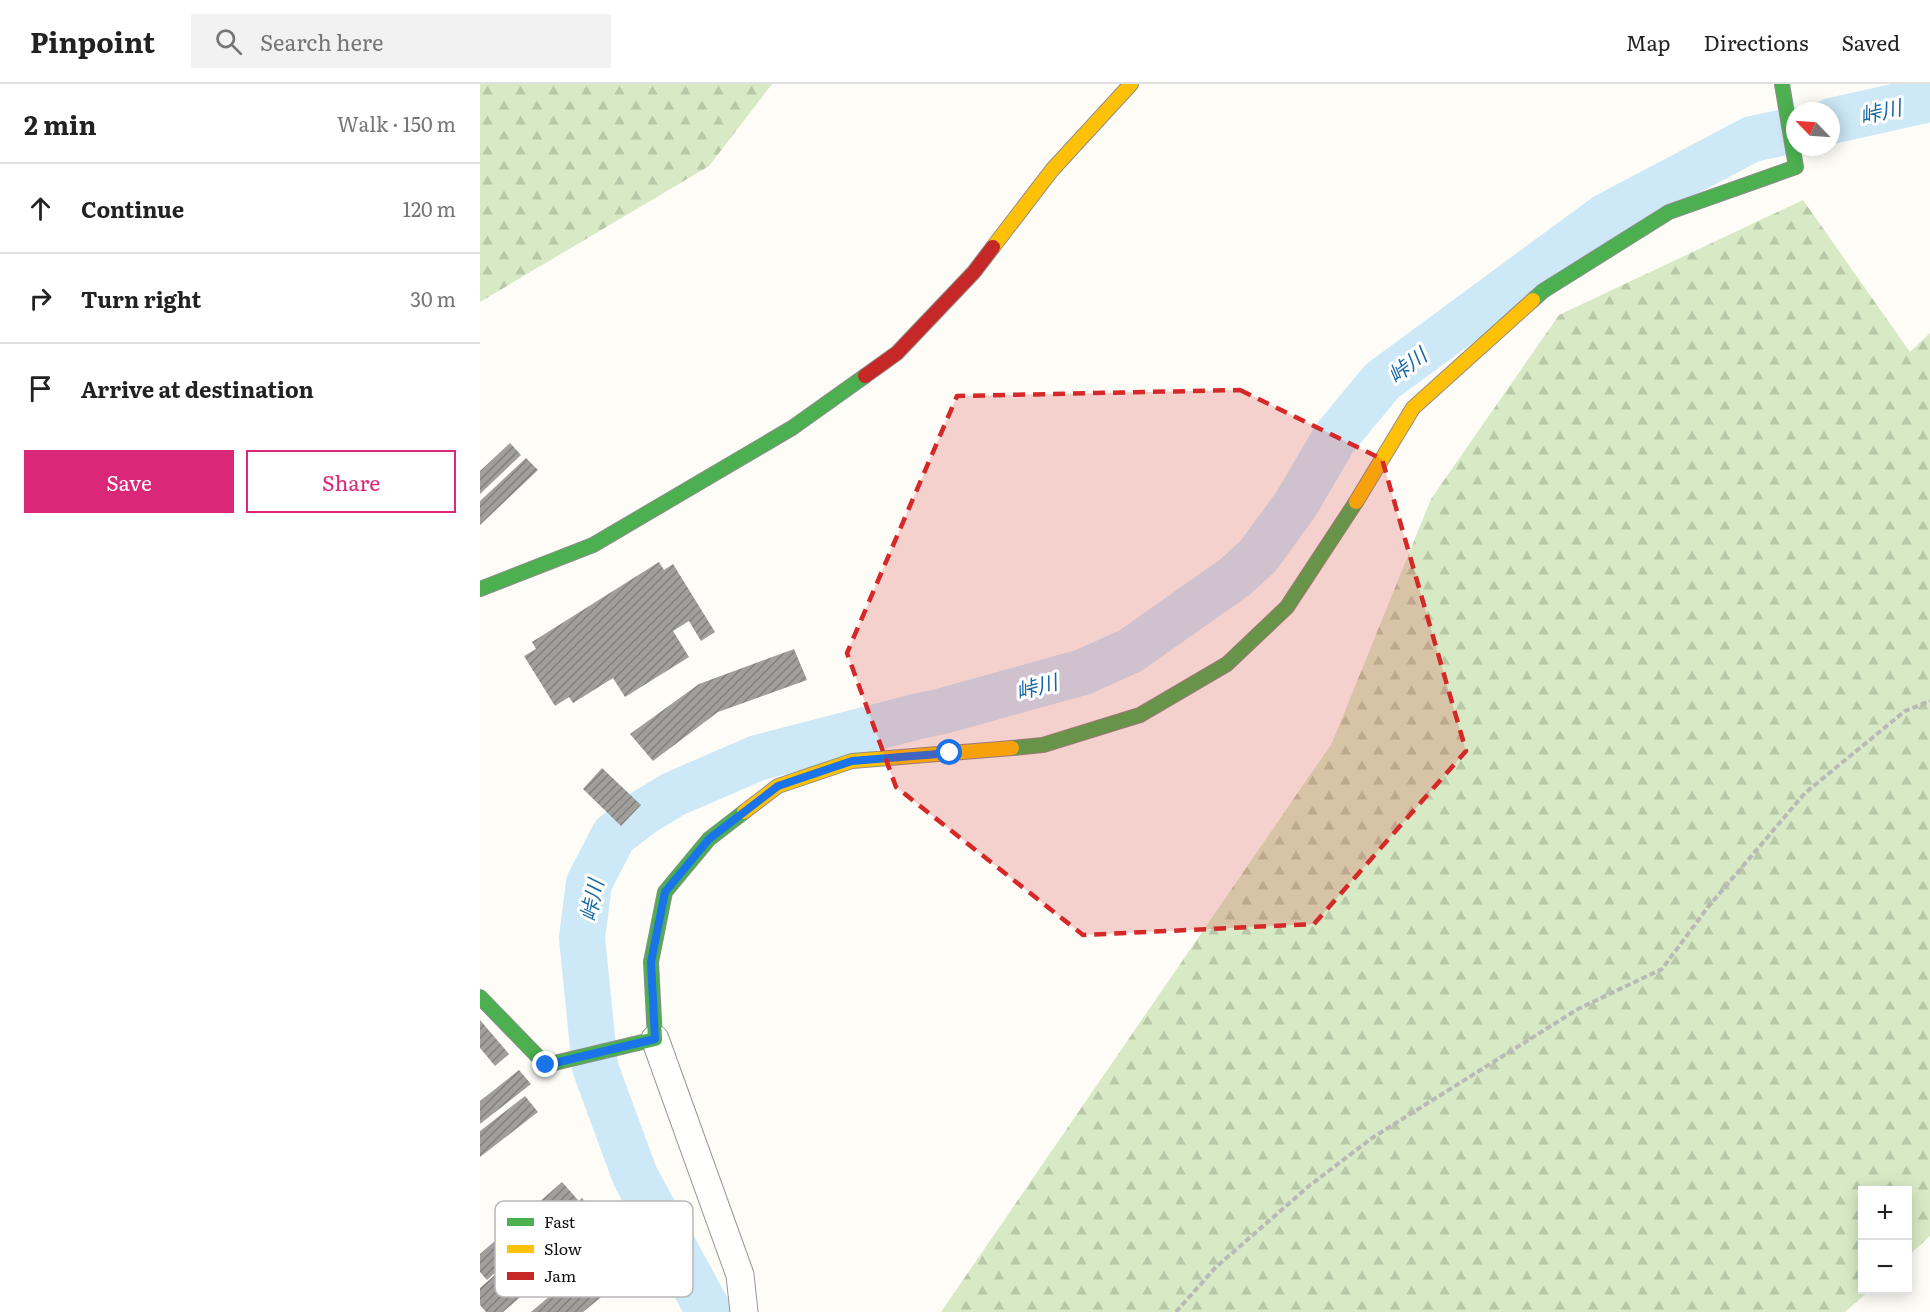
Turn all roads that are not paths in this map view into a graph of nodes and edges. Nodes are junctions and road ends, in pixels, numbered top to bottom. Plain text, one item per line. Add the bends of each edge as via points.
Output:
1 (1131, 84) edge
2 (1782, 84) edge
3 (480, 589) edge
4 (480, 997) edge
5 (655, 1039) junction
6 (744, 1312) edge

1 - 3 street via 1052,170 974,272 897,353 792,428 592,545
2 - 5 street via 1796,167 1668,212 1542,291 1413,408 1287,607 1227,664 1140,715 1042,745 852,761 778,786 709,839 665,892 651,962
4 - 5 street via 546,1065
5 - 6 street via 740,1275

